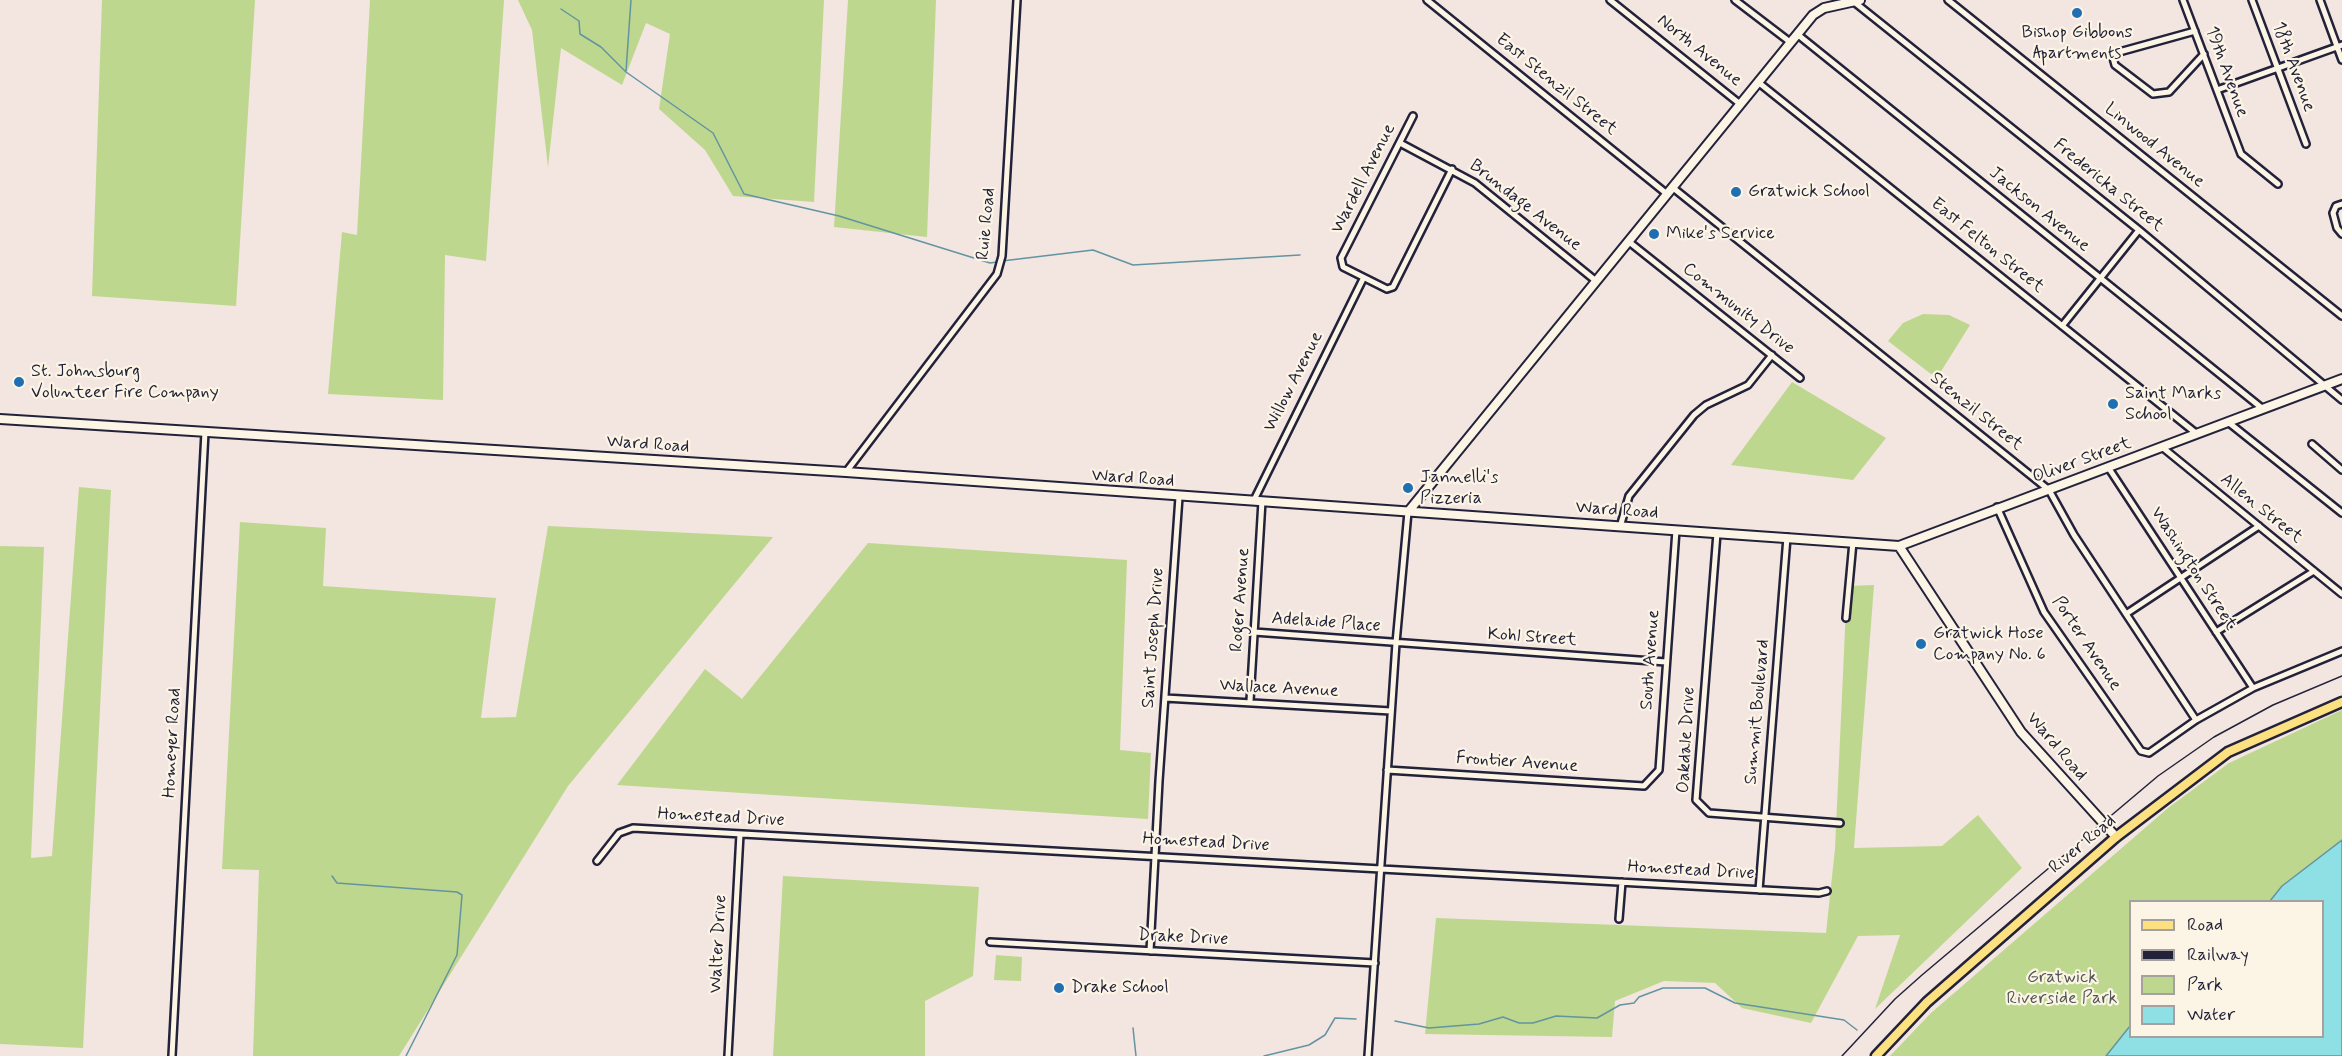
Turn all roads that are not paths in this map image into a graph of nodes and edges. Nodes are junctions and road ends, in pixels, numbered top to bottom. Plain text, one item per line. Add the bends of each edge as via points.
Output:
1 (1017, 0) edge
2 (1427, 0) edge
3 (1610, 0) edge
4 (1734, 0) edge
5 (1947, 0) edge
6 (2184, 0) edge
7 (2252, 0) edge
8 (2320, 0) edge
9 (1855, 1) edge
10 (2195, 31) junction
11 (1797, 34) junction
12 (1790, 42) junction
13 (2339, 46) edge
14 (2204, 54) junction
15 (2342, 60) edge
16 (2278, 68) junction
17 (1758, 82) junction
18 (2217, 90) junction
19 (1740, 104) junction
20 (1413, 116) dead end
21 (1400, 142) junction
22 (2306, 144) dead end
23 (1452, 170) junction
24 (2278, 184) dead end
25 (1670, 191) junction
26 (2339, 205) edge
27 (2139, 230) junction
28 (2342, 234) edge
29 (1628, 241) junction
30 (1363, 279) junction
31 (2101, 279) junction
32 (1596, 281) junction
33 (2342, 316) edge
34 (2062, 326) junction
35 (1772, 355) junction
36 (1800, 378) dead end
37 (2342, 379) edge
38 (2325, 386) junction
39 (2342, 400) edge
40 (2263, 409) junction
41 (0, 419) edge
42 (2228, 422) junction
43 (205, 432) junction
44 (2197, 434) junction
45 (2312, 444) dead end
46 (2162, 447) junction
47 (2108, 467) junction
48 (2342, 470) edge
49 (846, 472) junction
50 (2049, 490) junction
51 (1179, 497) junction
52 (1258, 501) junction
53 (1997, 507) junction
54 (1407, 512) junction
55 (2342, 513) edge
56 (2259, 526) junction
57 (1620, 527) junction
58 (1676, 530) junction
59 (1717, 533) junction
60 (1787, 537) junction
61 (1853, 542) junction
62 (1899, 546) junction
63 (2314, 571) junction
64 (2182, 577) junction
65 (2342, 594) edge
66 (2126, 614) junction
67 (1846, 618) dead end
68 (1254, 632) junction
69 (2216, 632) junction
70 (1396, 643) junction
71 (2342, 651) edge
72 (1666, 662) junction
73 (2253, 688) junction
74 (1165, 698) junction
75 (1250, 701) junction
76 (2342, 702) edge
77 (1391, 711) junction
78 (2196, 720) junction
79 (1388, 770) junction
80 (1644, 786) joint
81 (1764, 818) junction
82 (1840, 822) dead end
83 (740, 834) junction
84 (2116, 837) junction
85 (1154, 855) junction
86 (597, 861) dead end
87 (1381, 868) junction
88 (1622, 882) junction
89 (1759, 890) junction
90 (1827, 891) dead end
91 (1619, 919) dead end
92 (990, 942) dead end
93 (1150, 951) junction
94 (1375, 963) junction
95 (172, 1056) edge
96 (728, 1056) edge
97 (1368, 1056) edge
98 (1876, 1056) edge

1 - 49 street, Ruie Road via 1002,256 997,274
2 - 25 street, East Stenzil Street
3 - 19 street, North Avenue
4 - 12 street
5 - 33 street, Linwood Avenue
6 - 10 street, 19th Avenue
7 - 16 street, 18th Avenue
8 - 13 street
9 - 11 main road via 1824,8
9 - 27 street, Fredericka Street
10 - 14 street, 19th Avenue
10 - 14 street via 2112,54 2115,65 2153,94 2169,92
11 - 12 main road
11 - 31 street, Jackson Avenue
12 - 17 main road
13 - 15 street
13 - 16 street
14 - 18 street, 19th Avenue
16 - 18 street
16 - 22 street, 18th Avenue
17 - 19 main road
17 - 34 street, East Felton Street
18 - 24 street, 19th Avenue via 2241,154
19 - 25 main road
20 - 21 street, Wardell Avenue
21 - 23 street, Brundage Avenue
21 - 30 street, Wardell Avenue via 1341,258 1343,267
23 - 30 street via 1393,287 1387,289
23 - 32 street, Brundage Avenue via 1475,183
25 - 29 main road
25 - 50 street, Stenzil Street
26 - 28 street via 2332,213
27 - 31 street
27 - 38 street, Fredericka Street
29 - 32 main road
29 - 35 street, Community Drive
30 - 52 street, Willow Avenue
31 - 34 street
31 - 40 street, Jackson Avenue
32 - 54 main road
34 - 44 street, East Felton Street
35 - 36 street, Community Drive
35 - 57 street via 1748,385 1694,415 1629,496
37 - 38 main road, Oliver Street
38 - 39 street, Fredericka Street
38 - 40 main road, Oliver Street
40 - 42 main road, Oliver Street
41 - 43 main road, Ward Road
42 - 44 main road, Oliver Street
42 - 55 street
43 - 49 main road, Ward Road
43 - 95 street, Homeyer Road
44 - 46 main road, Oliver Street
45 - 48 street
46 - 47 main road, Oliver Street
46 - 56 street, Allen Street
47 - 50 main road, Oliver Street
47 - 64 street, Washington Street
49 - 51 main road, Ward Road
50 - 53 main road, Oliver Street
50 - 66 street, Stenzil Street
51 - 52 main road, Ward Road
51 - 74 street, Saint Joseph Drive
52 - 54 main road, Ward Road
52 - 68 street, Roger Avenue
53 - 62 main road, Oliver Street
53 - 78 street, Porter Avenue via 2044,612 2141,752 2149,753
54 - 57 main road, Ward Road
54 - 70 street
56 - 63 street, Allen Street
56 - 64 street
57 - 58 main road, Ward Road
58 - 59 main road, Ward Road
58 - 72 street, South Avenue
59 - 60 main road, Ward Road
59 - 81 street, Oakdale Drive via 1696,800 1709,813
60 - 61 main road, Ward Road
60 - 81 street, Summit Boulevard
61 - 62 main road, Ward Road
61 - 67 street
62 - 84 main road, Ward Road via 2021,732
63 - 65 street, Allen Street
63 - 69 street
64 - 66 street
64 - 69 street, Washington Street
66 - 78 street, Stenzil Street
68 - 70 street, Adelaide Place
68 - 75 street, Roger Avenue
69 - 73 street, Washington Street
70 - 72 street, Kohl Street
70 - 77 street
71 - 73 street
72 - 80 street, South Avenue via 1659,770
73 - 78 street
74 - 75 street, Wallace Avenue
74 - 85 street, Saint Joseph Drive
75 - 77 street, Wallace Avenue
76 - 84 main road, River Road via 2228,752
77 - 79 street
79 - 80 street, Frontier Avenue
79 - 87 street
81 - 82 street, Oakdale Drive
81 - 89 street, Summit Boulevard
83 - 85 street, Homestead Drive
83 - 86 street, Homestead Drive via 633,828 619,833
83 - 96 street, Walter Drive
84 - 98 main road, River Road via 1936,994
85 - 87 street, Homestead Drive
85 - 93 street, Saint Joseph Drive
87 - 88 street, Homestead Drive
87 - 94 street
88 - 89 street, Homestead Drive
88 - 91 street
89 - 90 street, Homestead Drive
92 - 93 street, Drake Drive
93 - 94 street, Drake Drive
94 - 97 street

